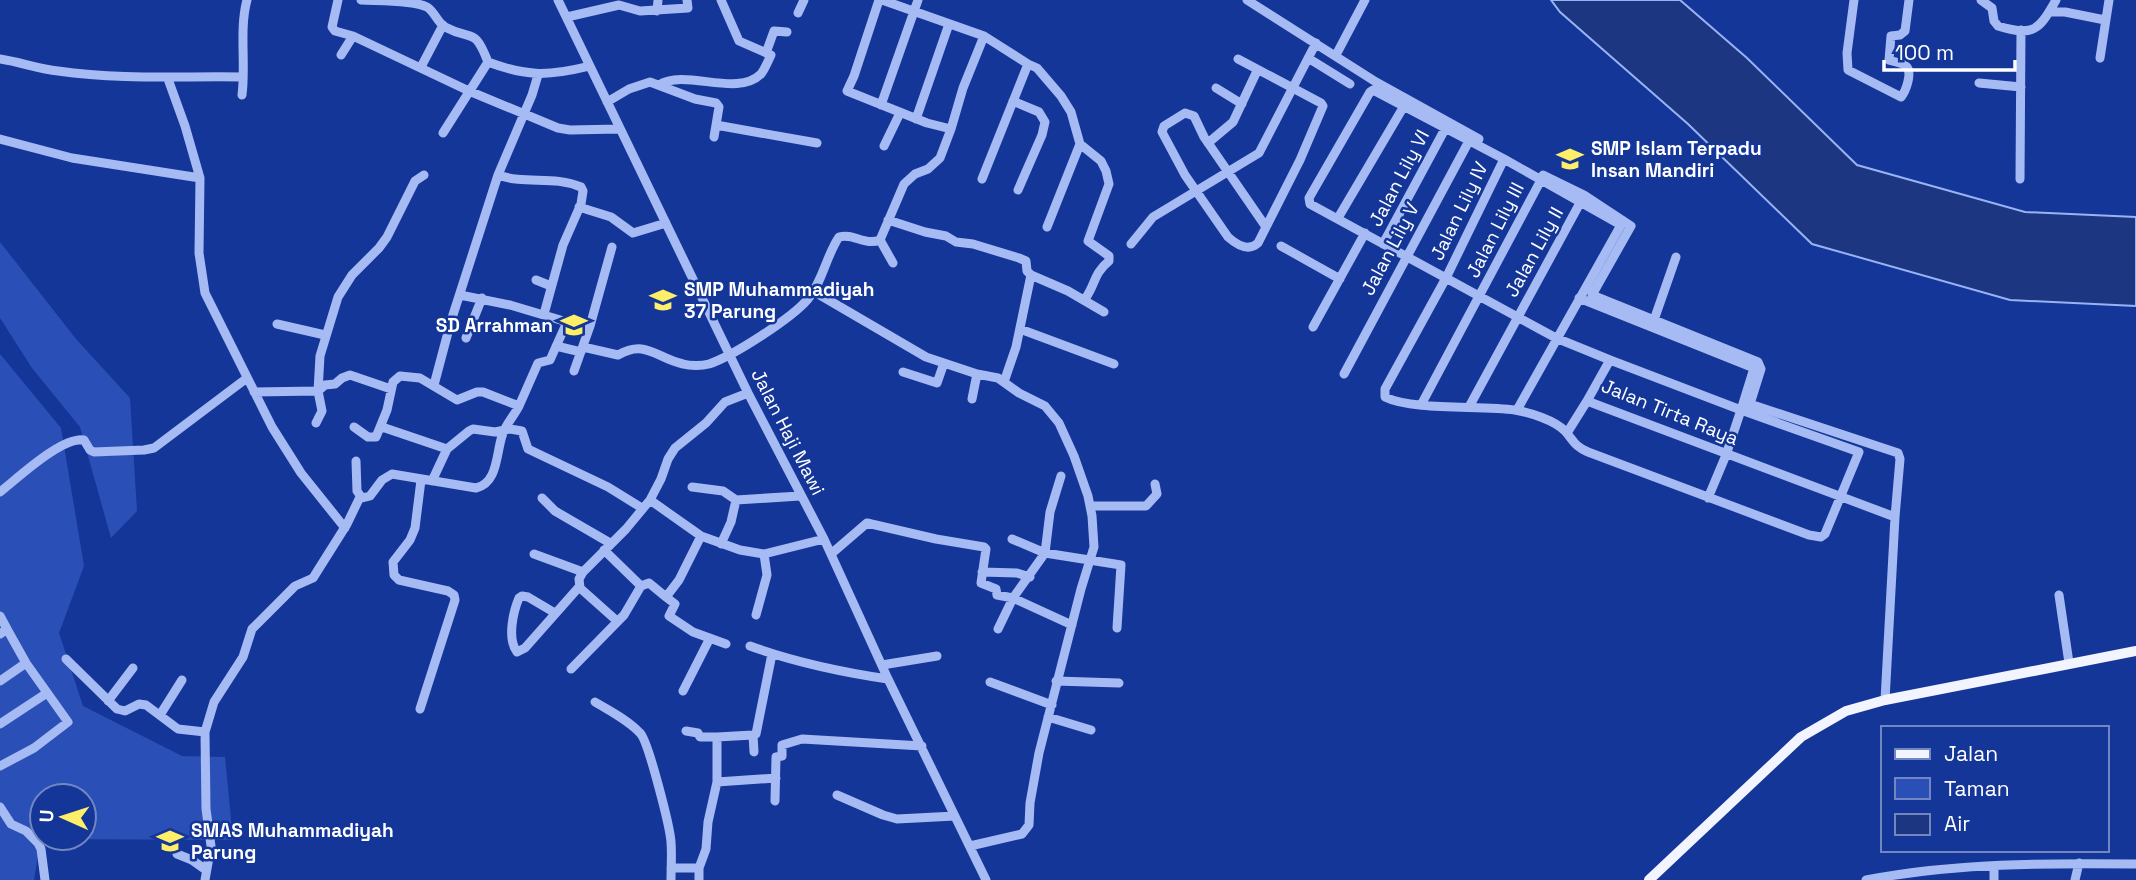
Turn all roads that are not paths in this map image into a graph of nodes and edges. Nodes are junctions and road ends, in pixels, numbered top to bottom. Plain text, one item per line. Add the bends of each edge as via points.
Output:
1 (247, 0) edge
2 (338, 0) edge
3 (361, 0) edge
4 (558, 0) edge
5 (657, 0) edge
6 (720, 0) edge
7 (804, 0) edge
8 (881, 0) edge
9 (1247, 0) edge
10 (1366, 0) edge
11 (1854, 0) edge
12 (1909, 0) edge
13 (1981, 0) edge
14 (2056, 0) edge
15 (2109, 0) edge
16 (395, 1) edge
17 (689, 3) edge
18 (916, 5) edge
19 (657, 11) junction
20 (2049, 12) junction
21 (798, 13) dead end
22 (567, 17) junction
23 (2105, 20) junction
24 (949, 24) junction
25 (443, 25) junction
26 (2021, 30) junction
27 (787, 32) dead end
28 (353, 36) junction
29 (984, 36) junction
30 (1316, 43) junction
31 (766, 53) junction
32 (341, 55) dead end
33 (1336, 55) junction
34 (1308, 58) junction
35 (2100, 58) dead end
36 (0, 59) edge
37 (1238, 59) dead end
38 (488, 62) junction
39 (1028, 64) junction
40 (590, 66) junction
41 (421, 67) junction
42 (1257, 71) junction
43 (538, 75) junction
44 (243, 78) junction
45 (167, 79) junction
46 (1979, 83) dead end
47 (1350, 84) dead end
48 (659, 85) junction
49 (2021, 87) junction
50 (1216, 88) dead end
51 (1291, 89) junction
52 (469, 91) junction
53 (242, 95) dead end
54 (1013, 101) junction
55 (607, 102) junction
56 (1242, 104) junction
57 (881, 105) junction
58 (1404, 106) junction
59 (900, 113) junction
60 (522, 115) junction
61 (916, 119) junction
62 (716, 125) junction
63 (619, 129) junction
64 (951, 129) junction
65 (1445, 129) junction
66 (443, 133) dead end
67 (714, 137) dead end
68 (0, 139) edge
69 (1469, 141) junction
70 (817, 143) dead end
71 (1208, 143) junction
72 (1080, 144) junction
73 (884, 146) dead end
74 (1504, 159) junction
75 (1228, 173) junction
76 (424, 174) dead end
77 (498, 175) junction
78 (200, 178) junction
79 (982, 179) dead end
80 (2020, 179) dead end
81 (1541, 180) junction
82 (1018, 190) dead end
83 (1197, 192) junction
84 (1580, 203) junction
85 (579, 207) junction
86 (1338, 218) junction
87 (888, 220) junction
88 (666, 223) junction
89 (1046, 227) dead end
90 (1266, 227) junction
91 (1365, 233) junction
92 (880, 240) junction
93 (1131, 244) dead end
94 (1383, 244) junction
95 (1281, 246) dead end
96 (612, 247) dead end
97 (1406, 256) junction
98 (1676, 257) dead end
99 (893, 263) dead end
100 (1031, 275) junction
101 (1446, 278) junction
102 (1340, 279) junction
103 (536, 280) dead end
104 (551, 286) junction
105 (813, 291) junction
106 (460, 295) junction
107 (1480, 297) junction
108 (482, 298) junction
109 (1580, 298) junction
110 (1085, 299) junction
111 (1104, 312) dead end
112 (544, 314) junction
113 (1517, 317) junction
114 (1654, 320) junction
115 (567, 322) junction
116 (277, 324) dead end
117 (590, 326) junction
118 (1313, 327) dead end
119 (1020, 329) junction
120 (326, 335) junction
121 (466, 338) dead end
122 (1556, 338) junction
123 (556, 346) junction
124 (582, 350) junction
125 (730, 353) junction
126 (1610, 359) junction
127 (944, 363) junction
128 (1114, 364) dead end
129 (574, 371) dead end
130 (903, 372) dead end
131 (977, 374) junction
132 (1344, 374) dead end
133 (247, 378) junction
134 (1004, 382) junction
135 (435, 385) junction
136 (391, 389) junction
137 (318, 391) junction
138 (254, 392) junction
139 (748, 393) junction
140 (972, 399) dead end
141 (1587, 401) junction
142 (1421, 405) junction
143 (519, 406) junction
144 (1469, 407) junction
145 (1517, 410) junction
146 (1741, 410) junction
147 (316, 423) dead end
148 (354, 427) dead end
149 (382, 427) junction
150 (503, 432) junction
151 (1567, 433) junction
152 (447, 449) junction
153 (1726, 455) junction
154 (356, 461) dead end
155 (1061, 475) dead end
156 (421, 480) junction
157 (432, 481) junction
158 (1155, 484) dead end
159 (692, 487) dead end
160 (0, 492) edge
161 (800, 496) junction
162 (1841, 496) junction
163 (360, 497) junction
164 (542, 498) dead end
165 (1708, 498) junction
166 (650, 500) junction
167 (736, 500) junction
168 (1090, 506) junction
169 (642, 508) junction
170 (1895, 517) junction
171 (345, 528) junction
172 (701, 536) junction
173 (824, 539) junction
174 (1012, 539) dead end
175 (720, 544) junction
176 (607, 547) junction
177 (1045, 552) junction
178 (534, 554) dead end
179 (764, 554) junction
180 (831, 554) junction
181 (1091, 561) junction
182 (583, 572) junction
183 (982, 572) junction
184 (1030, 578) junction
185 (641, 586) junction
186 (579, 587) junction
187 (2059, 595) dead end
188 (666, 597) junction
189 (1013, 598) junction
190 (555, 613) junction
191 (756, 615) dead end
192 (0, 616) edge
193 (617, 621) junction
194 (1072, 625) junction
195 (1117, 628) dead end
196 (998, 629) dead end
197 (4, 631) edge
198 (710, 638) junction
199 (726, 644) dead end
200 (750, 646) dead end
201 (2136, 652) edge
202 (772, 654) junction
203 (937, 656) dead end
204 (66, 659) dead end
205 (26, 663) junction
206 (2069, 663) junction
207 (882, 665) junction
208 (133, 668) dead end
209 (571, 669) dead end
210 (887, 679) junction
211 (182, 680) dead end
212 (0, 681) edge
213 (990, 681) dead end
214 (1056, 681) junction
215 (1119, 683) dead end
216 (683, 691) dead end
217 (47, 693) junction
218 (1885, 699) junction
219 (108, 701) junction
220 (595, 702) dead end
221 (1052, 705) junction
222 (420, 709) dead end
223 (160, 715) junction
224 (1048, 717) junction
225 (0, 724) edge
226 (1091, 730) dead end
227 (686, 731) dead end
228 (205, 732) junction
229 (753, 735) junction
230 (717, 737) junction
231 (922, 746) junction
232 (754, 752) dead end
233 (0, 766) edge
234 (776, 778) junction
235 (717, 782) junction
236 (837, 794) dead end
237 (775, 801) dead end
238 (0, 807) edge
239 (955, 816) junction
240 (970, 846) junction
241 (177, 854) dead end
242 (2079, 863) junction
243 (2136, 864) edge
244 (1994, 866) junction
245 (671, 868) junction
246 (699, 868) junction
247 (206, 870) junction
248 (45, 880) edge
249 (205, 880) edge
250 (671, 880) edge
251 (699, 880) edge
252 (986, 880) edge
253 (1649, 880) edge
254 (1866, 880) edge
255 (1993, 880) edge
256 (2075, 880) edge

1 - 44 street
2 - 28 street via 332,28
3 - 16 street
4 - 22 street, Jalan Haji Mawi
5 - 19 street
6 - 31 street via 739,41
7 - 21 street
8 - 18 street
8 - 57 street via 847,91
9 - 30 street
10 - 33 street
11 - 12 street via 1848,70 1901,97 1908,71 1905,65 1889,60 1893,34 1905,30
13 - 26 street via 1992,8 1996,24
14 - 20 street
15 - 23 street
16 - 25 street via 426,7
17 - 19 street
18 - 24 street
18 - 57 street
19 - 22 street via 619,5
20 - 23 street
20 - 26 street via 2036,29
22 - 40 street, Jalan Haji Mawi
23 - 35 street
24 - 29 street
24 - 61 street
25 - 38 street via 476,37
25 - 41 street
26 - 49 street
27 - 31 street via 774,31
28 - 32 street
28 - 41 street
29 - 39 street
29 - 64 street
30 - 33 street
30 - 34 street
31 - 48 street via 771,55 763,72 746,81 671,80
33 - 114 street via 1404,99 1584,195 1631,226 1592,295
34 - 47 street
34 - 51 street
36 - 45 street via 57,71
37 - 42 street
38 - 43 street
38 - 52 street
39 - 54 street
39 - 72 street via 1044,73 1061,96
40 - 43 street
40 - 55 street, Jalan Haji Mawi
41 - 52 street
42 - 51 street
42 - 56 street
43 - 60 street
44 - 45 street
44 - 53 street
45 - 78 street
46 - 49 street
48 - 55 street via 650,82
48 - 62 street via 719,104
49 - 80 street
50 - 56 street
51 - 75 street via 1259,153
51 - 90 street via 1321,103 1322,111
52 - 60 street
52 - 66 street
54 - 79 street
54 - 82 street via 1039,112 1045,122
55 - 63 street, Jalan Haji Mawi
56 - 71 street via 1230,126
57 - 59 street
58 - 65 street
58 - 86 street
58 - 86 street, Jalan Tirta Raya via 1370,92 1309,198 1310,204
59 - 61 street
59 - 73 street
60 - 63 street via 564,130
60 - 77 street
61 - 64 street
62 - 67 street
62 - 70 street
63 - 88 street, Jalan Haji Mawi
64 - 87 street via 940,158 904,184
65 - 69 street
65 - 94 street, Jalan Lily VI
68 - 78 street via 72,158
69 - 74 street
69 - 97 street, Jalan Lily V
71 - 75 street
71 - 83 street via 1191,113 1162,128
72 - 89 street
72 - 110 street via 1101,161 1109,184 1088,241 1110,261 1098,271
74 - 81 street
74 - 101 street, Jalan Lily IV
75 - 83 street
75 - 90 street
76 - 120 street via 415,181 379,248 344,285
77 - 85 street via 514,181 548,180 579,186 583,191
77 - 106 street
78 - 133 street via 201,278 209,304
81 - 84 street
81 - 107 street, Jalan Lily III
83 - 90 street via 1235,243 1253,247
83 - 93 street via 1153,217
84 - 109 street via 1621,225
84 - 113 street, Jalan Lily II
85 - 88 street via 611,217 633,233
85 - 104 street
86 - 91 street, Jalan Tirta Raya
87 - 92 street
87 - 100 street via 1025,260
88 - 125 street, Jalan Haji Mawi
91 - 94 street, Jalan Tirta Raya
91 - 102 street
92 - 99 street
92 - 105 street via 839,237
94 - 97 street, Jalan Tirta Raya
95 - 102 street
96 - 117 street
97 - 101 street, Jalan Tirta Raya
97 - 132 street, Jalan Lily V
98 - 114 street
100 - 110 street
100 - 119 street
101 - 107 street, Jalan Tirta Raya
101 - 142 street, Jalan Lily IV via 1384,391 1388,399
102 - 118 street
103 - 104 street
104 - 112 street
105 - 125 street via 784,320
105 - 127 street
106 - 108 street
106 - 135 street
107 - 113 street, Jalan Tirta Raya
107 - 142 street, Jalan Lily III
108 - 112 street
108 - 121 street
109 - 122 street
109 - 146 street via 1754,368
110 - 111 street
112 - 115 street
113 - 122 street, Jalan Tirta Raya
113 - 144 street, Jalan Lily II
114 - 170 street via 1759,362 1750,404 1898,453
115 - 117 street
115 - 123 street
116 - 120 street
117 - 124 street
119 - 128 street
119 - 134 street
120 - 137 street
122 - 126 street, Jalan Tirta Raya
122 - 145 street
123 - 124 street
123 - 143 street via 549,361 538,363
124 - 125 street via 618,355 630,348 644,348 686,365 709,364
124 - 129 street
125 - 139 street, Jalan Haji Mawi
126 - 141 street, Jalan Tirta Raya
126 - 146 street
127 - 130 street via 937,383
127 - 131 street
131 - 134 street
131 - 140 street
133 - 138 street
133 - 160 street via 154,448 94,452 85,440 76,440
134 - 168 street via 1054,415 1074,456
135 - 136 street via 400,376
135 - 143 street via 457,400 483,392
136 - 137 street via 350,375
136 - 149 street
137 - 138 street
137 - 147 street via 322,411
138 - 171 street via 301,473
139 - 161 street, Jalan Haji Mawi
139 - 166 street via 725,402 676,448
141 - 151 street
141 - 153 street, Jalan Tirta Raya
142 - 144 street
143 - 150 street
144 - 145 street
145 - 151 street via 1552,422
146 - 153 street
146 - 162 street via 1859,452
148 - 149 street via 373,439
149 - 152 street
150 - 152 street via 473,429
150 - 157 street via 491,478 484,486
150 - 169 street via 523,431 528,449
151 - 165 street via 1580,449
152 - 157 street
153 - 162 street, Jalan Tirta Raya
153 - 165 street
154 - 163 street
155 - 177 street
156 - 157 street
156 - 163 street via 392,474 370,496
156 - 222 street via 415,528 393,562 393,570 399,580 448,591 455,600
158 - 168 street via 1157,494 1146,506
159 - 167 street via 723,491
161 - 167 street
161 - 173 street, Jalan Haji Mawi
162 - 165 street via 1825,534 1817,537
162 - 170 street, Jalan Tirta Raya
163 - 171 street
164 - 176 street
166 - 169 street
166 - 172 street
167 - 175 street
168 - 181 street via 1095,540
169 - 176 street
170 - 218 street
171 - 228 street via 313,578 295,586 252,629 243,657 214,702
172 - 175 street
172 - 188 street
173 - 179 street
173 - 180 street, Jalan Haji Mawi
174 - 177 street
175 - 179 street
176 - 182 street
176 - 185 street
177 - 181 street
177 - 184 street
178 - 182 street
179 - 191 street via 767,575
180 - 183 street via 867,523 873,523 984,547
180 - 207 street, Jalan Haji Mawi
181 - 194 street
181 - 195 street via 1122,566
182 - 186 street
183 - 184 street
183 - 189 street via 981,583 996,589 997,596
184 - 189 street
185 - 188 street via 649,583
185 - 193 street
186 - 190 street
186 - 193 street
187 - 206 street
188 - 198 street via 675,604 669,616
189 - 194 street
189 - 196 street
190 - 190 street via 528,597 519,598 512,643 517,652
192 - 197 street
193 - 209 street
194 - 214 street
197 - 205 street
198 - 199 street
198 - 216 street
200 - 202 street
201 - 206 main road
202 - 210 street
202 - 229 street
203 - 207 street
204 - 219 street
205 - 212 street
205 - 217 street
206 - 218 main road
207 - 210 street, Jalan Haji Mawi
208 - 219 street
210 - 231 street, Jalan Haji Mawi
211 - 223 street
213 - 221 street
214 - 215 street
214 - 221 street
217 - 225 street
217 - 233 street via 67,723
218 - 253 main road via 1846,711 1801,737
219 - 223 street via 122,710 146,705
220 - 245 street via 641,733 647,743 671,842
221 - 224 street
223 - 228 street via 183,731
224 - 226 street
224 - 240 street via 1026,831
227 - 230 street
228 - 247 street via 211,846
229 - 230 street
229 - 232 street
230 - 235 street
231 - 234 street via 802,739 782,745 782,756 776,757
231 - 239 street, Jalan Haji Mawi
234 - 235 street
234 - 237 street
235 - 246 street
236 - 239 street via 897,818
238 - 248 street via 11,824 38,843
239 - 240 street, Jalan Haji Mawi
240 - 252 street, Jalan Haji Mawi
241 - 247 street
242 - 243 street
242 - 244 street
242 - 256 street
244 - 254 street
244 - 255 street
245 - 246 street
245 - 250 street
246 - 251 street
247 - 249 street

